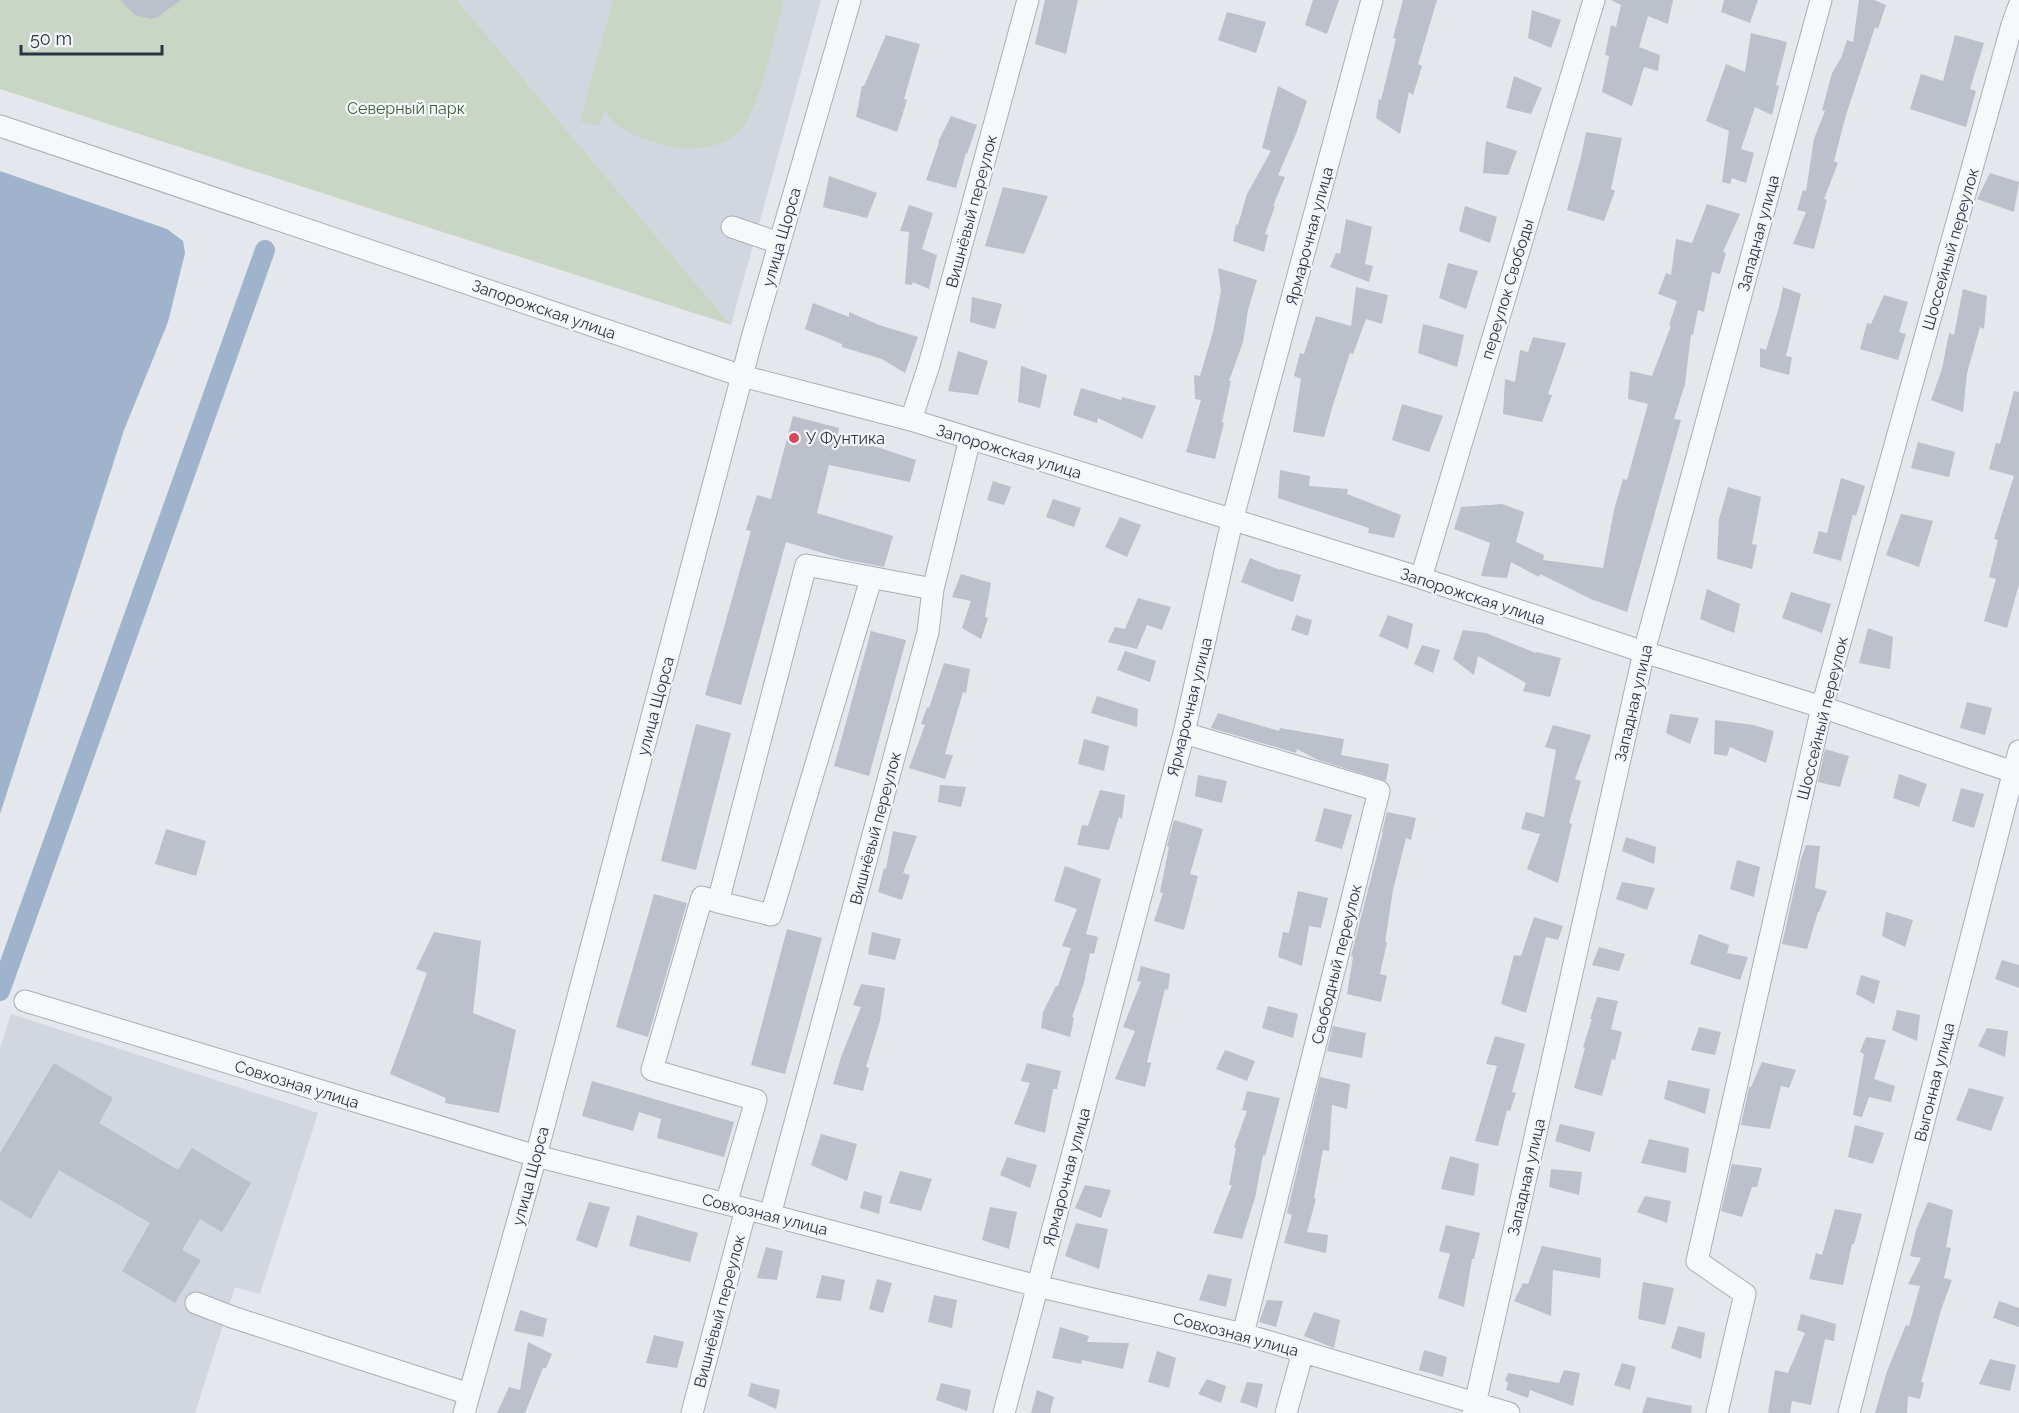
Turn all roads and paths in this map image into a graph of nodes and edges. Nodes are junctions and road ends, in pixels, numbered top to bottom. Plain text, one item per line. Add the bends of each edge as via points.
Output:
1 (850, 0) edge
2 (1028, 0) edge
3 (1372, 0) edge
4 (1594, 0) edge
5 (1821, 0) edge
6 (2019, 6) edge
7 (0, 126) edge
8 (732, 227) dead end
9 (779, 243) junction
10 (742, 376) junction
11 (911, 420) junction
12 (970, 439) junction
13 (1232, 520) junction
14 (1421, 578) junction
15 (870, 579) junction
16 (933, 590) junction
17 (1644, 652) junction
18 (1822, 707) junction
19 (1184, 733) junction
20 (2019, 751) edge
21 (2016, 773) edge
22 (718, 902) junction
23 (25, 1001) dead end
24 (536, 1156) junction
25 (736, 1206) junction
26 (770, 1215) junction
27 (1037, 1286) junction
28 (196, 1303) dead end
29 (1243, 1334) junction
30 (1303, 1352) junction
31 (466, 1404) edge
32 (1474, 1409) edge
33 (692, 1413) edge
34 (1004, 1413) edge
35 (1286, 1413) edge
36 (1509, 1413) edge
37 (1717, 1413) edge
38 (1849, 1413) edge

1 - 9 street, улица Щорса
2 - 11 street, Вишнёвый переулок
3 - 13 street, Ярмарочная улица
4 - 14 street, переулок Свободы
5 - 17 street, Западная улица
6 - 18 street, Шоссейный переулок
7 - 10 street, Запорожская улица
8 - 9 street
9 - 10 street, улица Щорса
10 - 11 street, Запорожская улица
10 - 24 street, улица Щорса
11 - 12 street, Запорожская улица
12 - 13 street, Запорожская улица
12 - 16 street, Вишнёвый переулок
13 - 14 street, Запорожская улица
13 - 19 street, Ярмарочная улица
14 - 17 street, Запорожская улица
15 - 16 street
15 - 22 street via 771,915
15 - 22 street via 806,565
16 - 26 street, Вишнёвый переулок via 928,632
17 - 18 street, Запорожская улица
17 - 32 street, Западная улица
18 - 21 street, Запорожская улица
18 - 37 street, Шоссейный переулок via 1697,1261 1745,1294
19 - 27 street, Ярмарочная улица
19 - 29 street, Свободный переулок via 1379,791
20 - 21 street, Выгонная улица
21 - 38 street, Выгонная улица
22 - 25 street, Вишнёвый переулок via 702,897 652,1070 756,1100
23 - 24 street, Совхозная улица
24 - 25 street, Совхозная улица
24 - 31 street, улица Щорса
25 - 26 street, Совхозная улица
25 - 33 street, Вишнёвый переулок
26 - 27 street, Совхозная улица
27 - 29 street, Совхозная улица
27 - 34 street, Ярмарочная улица
28 - 31 street
29 - 30 street, Совхозная улица
30 - 32 street, Совхозная улица
30 - 35 street
32 - 36 street, Совхозная улица

